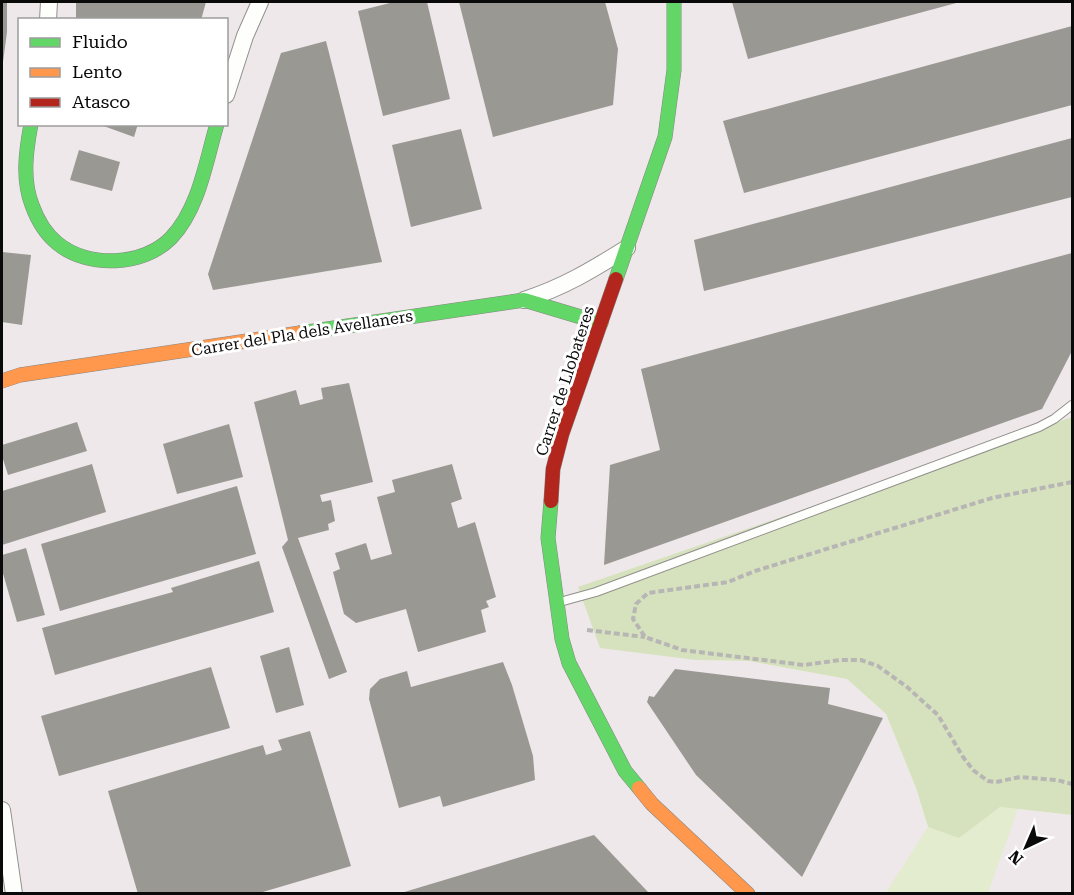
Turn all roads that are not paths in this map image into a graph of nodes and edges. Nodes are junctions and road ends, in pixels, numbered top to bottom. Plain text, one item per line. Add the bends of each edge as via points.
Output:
1 (49, 2) edge
2 (260, 2) edge
3 (674, 2) edge
4 (48, 18) edge
5 (228, 88) edge
6 (31, 126) edge
7 (216, 126) edge
8 (627, 248) junction
9 (525, 300) junction
10 (601, 323) junction
11 (2, 381) edge
12 (1072, 405) edge
13 (556, 603) junction
14 (2, 810) edge
15 (14, 894) edge
16 (748, 894) edge

1 - 4 street
2 - 5 street
3 - 8 street, Carrer de Llobateres via 672,104 665,137
6 - 7 street via 26,179 36,213 58,244 86,258 109,263 138,259 165,244 181,228
8 - 9 street via 557,289
8 - 10 street, Carrer de Llobateres
9 - 10 street, Carrer del Pla dels Avellaners
9 - 11 street, Carrer del Pla dels Avellaners via 20,375
10 - 13 street, Carrer de Llobateres via 553,469 548,538
12 - 13 lane via 1039,427 605,589
13 - 16 street, Carrer de Llobateres via 569,663 625,771 652,804
14 - 15 street

